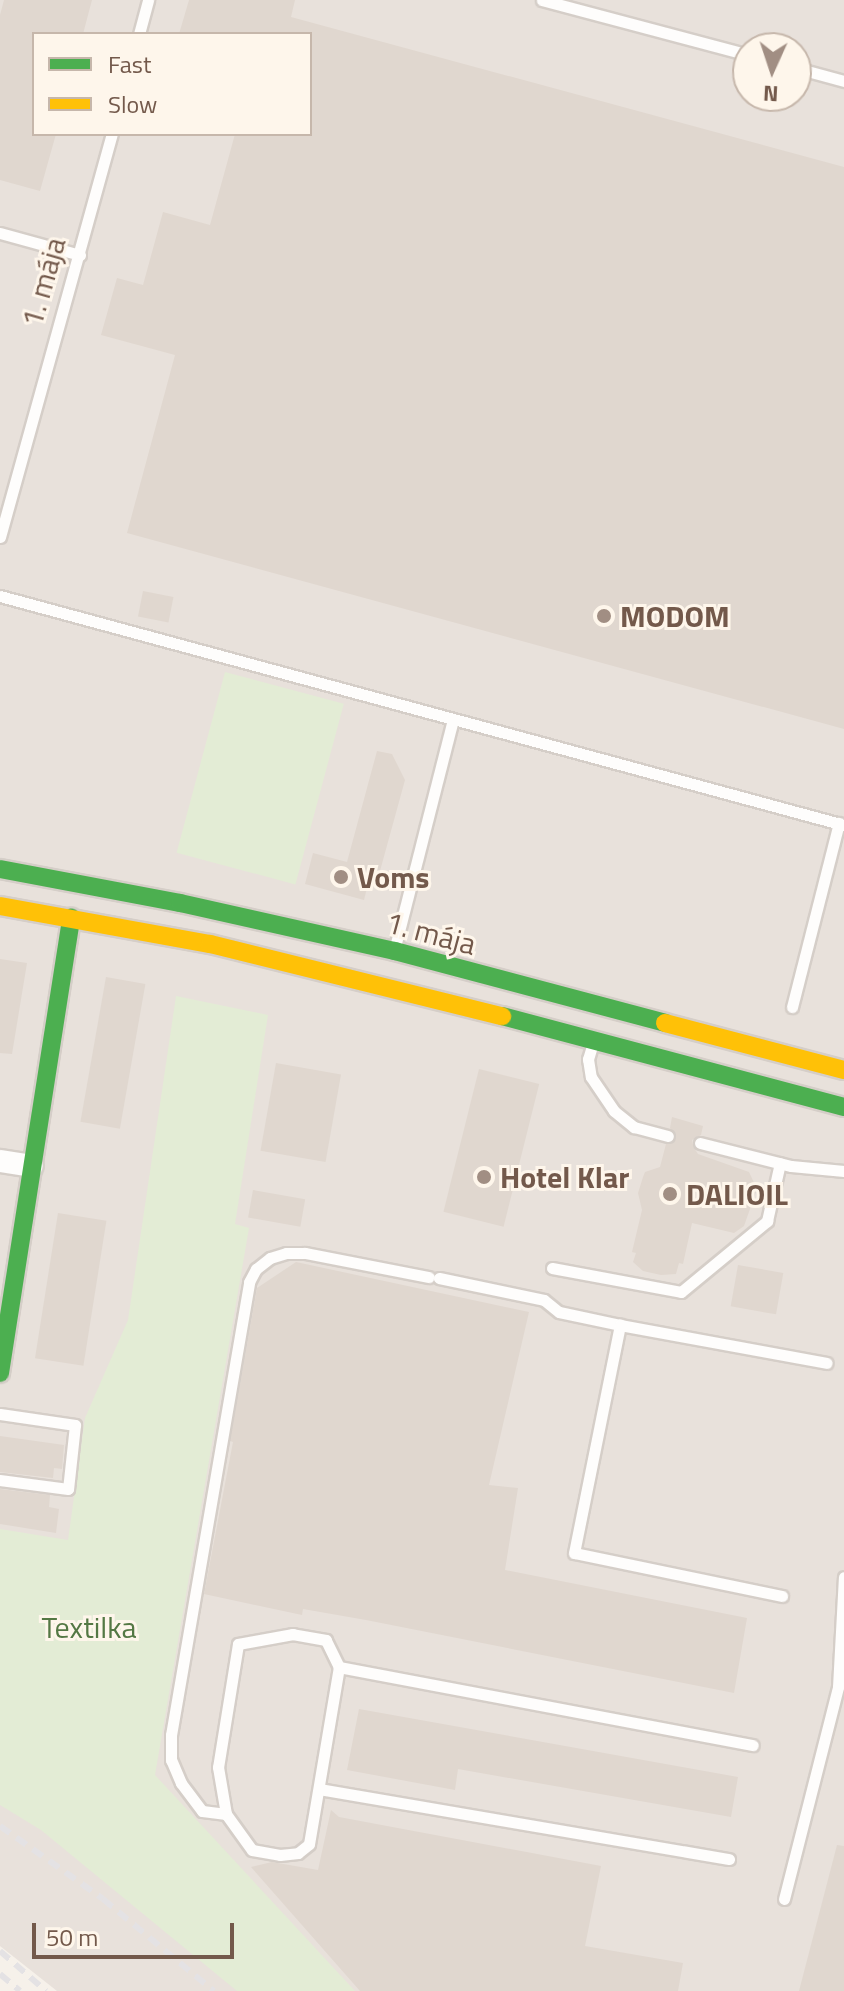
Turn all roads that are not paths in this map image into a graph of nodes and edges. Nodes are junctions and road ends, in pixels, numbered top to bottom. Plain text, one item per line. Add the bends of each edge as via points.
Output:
1 (148, 0) edge
2 (542, 0) edge
3 (140, 32) edge
4 (732, 51) edge
5 (812, 72) edge
6 (844, 81) edge
7 (111, 136) edge
8 (0, 233) edge
9 (80, 255) junction
10 (0, 537) edge
11 (0, 596) edge
12 (453, 719) junction
13 (842, 824) edge
14 (0, 869) edge
15 (0, 906) edge
16 (71, 918) junction
17 (396, 970) junction
18 (792, 1007) dead end
19 (597, 1023) junction
20 (844, 1070) edge
21 (844, 1107) edge
22 (668, 1136) dead end
23 (700, 1143) dead end
24 (0, 1161) edge
25 (780, 1163) junction
26 (32, 1166) junction
27 (844, 1171) edge
28 (552, 1268) dead end
29 (620, 1325) junction
30 (827, 1363) dead end
31 (0, 1373) edge
32 (0, 1414) edge
33 (0, 1480) edge
34 (844, 1577) edge
35 (782, 1596) dead end
36 (339, 1667) junction
37 (753, 1745) dead end
38 (319, 1789) junction
39 (226, 1814) junction
40 (729, 1859) dead end
41 (784, 1899) dead end

1 - 3 lane
2 - 4 lane
5 - 6 lane
7 - 9 lane, 1. mája
8 - 9 lane
9 - 10 lane, 1. mája
11 - 12 lane
12 - 13 lane
12 - 17 lane
13 - 18 lane
14 - 17 main road, 1. mája via 180,903
15 - 16 main road, 1. mája
16 - 17 main road, 1. mája
16 - 26 main road
17 - 19 main road, 1. mája
17 - 19 main road, 1. mája
19 - 20 main road, 1. mája
19 - 21 main road, 1. mája
19 - 22 lane via 588,1059 591,1077 607,1103 634,1127
23 - 25 lane
24 - 26 street
25 - 27 lane
25 - 28 lane via 767,1221 681,1292
26 - 31 main road
29 - 30 lane
29 - 35 lane via 574,1553
29 - 39 lane via 559,1312 544,1300 305,1253 270,1258 256,1269 249,1282 171,1735 171,1760 181,1783 202,1811
32 - 33 lane via 75,1425 68,1489
34 - 41 lane via 838,1687
36 - 37 lane
36 - 38 lane
36 - 39 lane via 326,1640 293,1634 238,1644 218,1767
38 - 39 lane via 309,1844 298,1853 252,1850
38 - 40 lane

